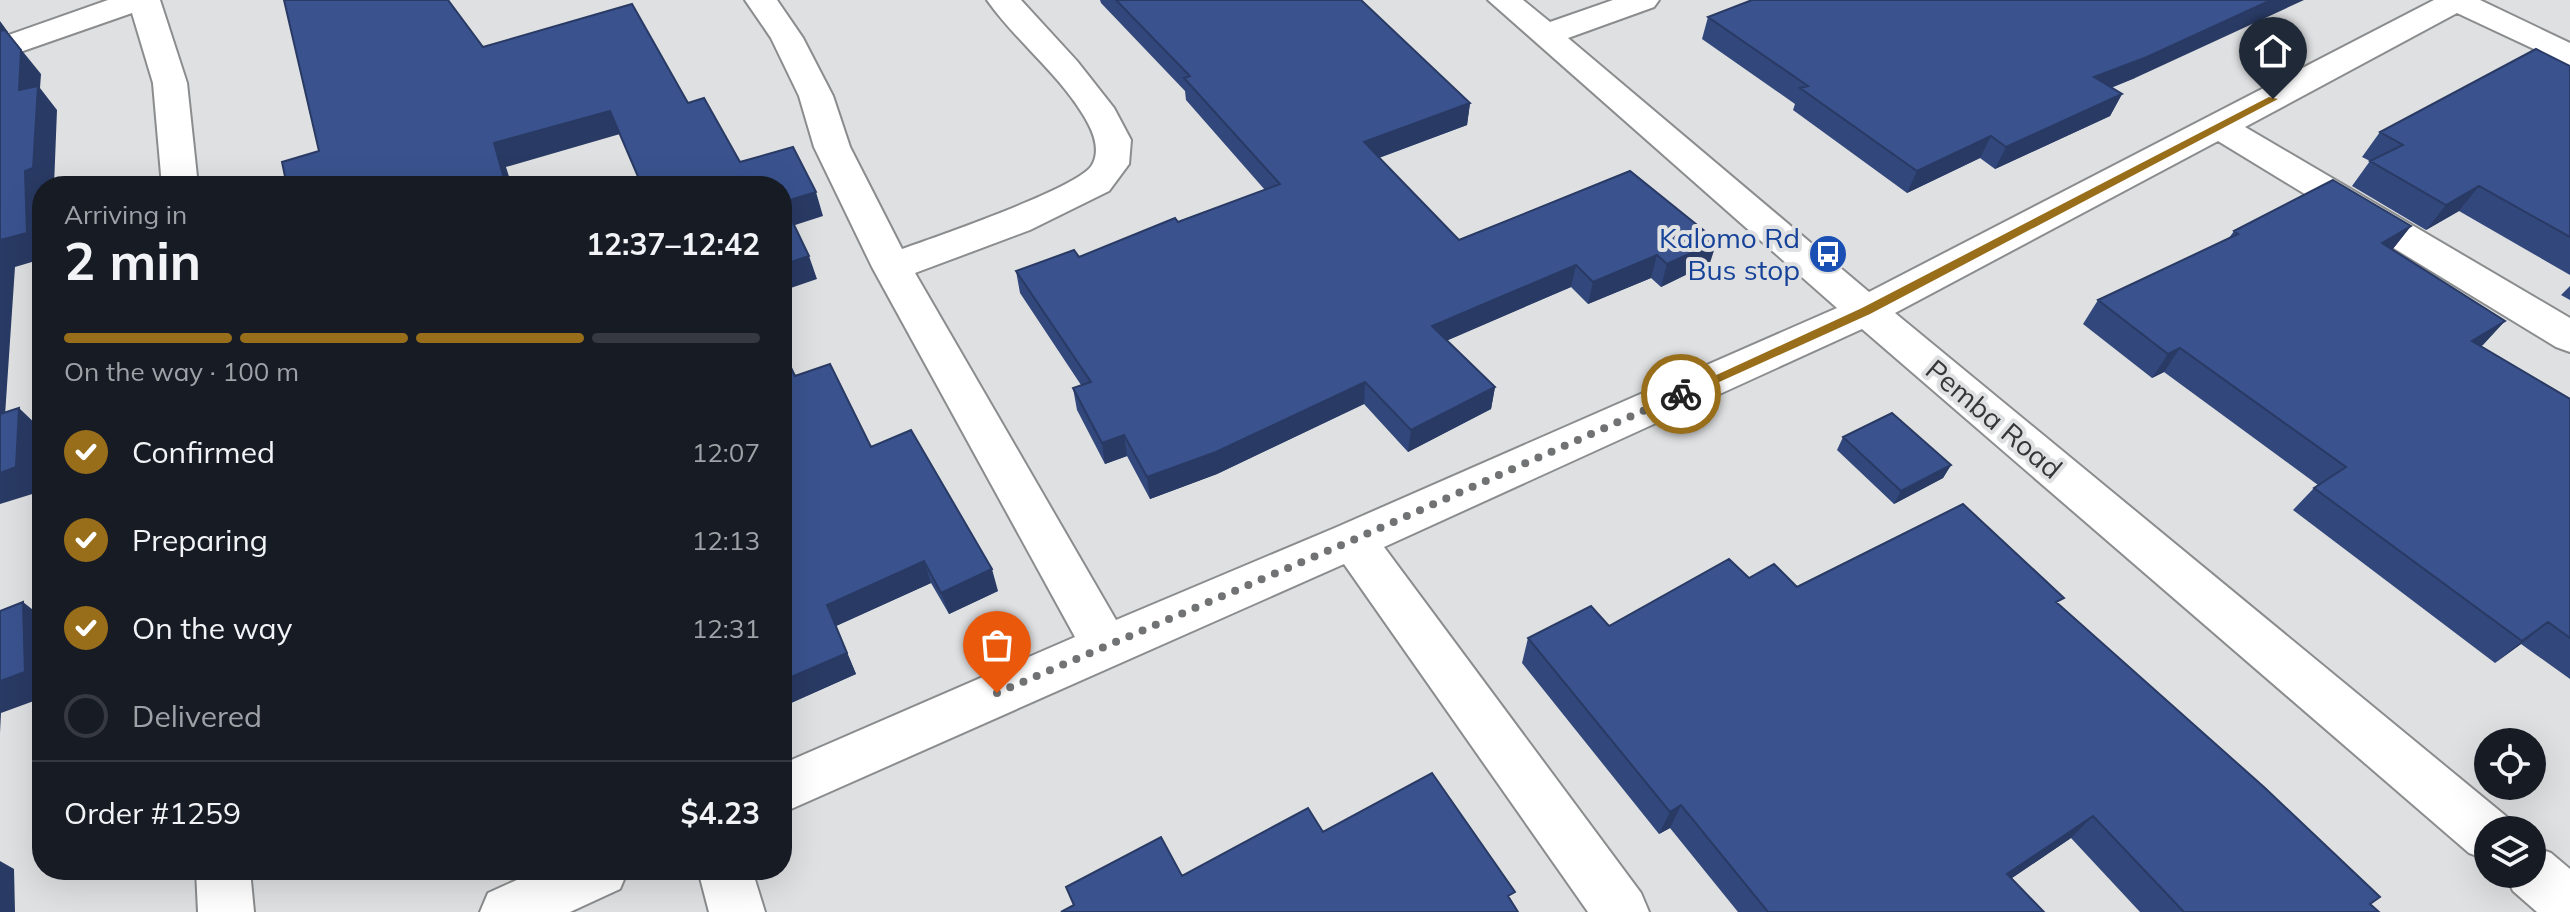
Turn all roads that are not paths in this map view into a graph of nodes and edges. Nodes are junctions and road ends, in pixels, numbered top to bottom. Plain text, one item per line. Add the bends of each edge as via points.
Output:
1 (142, 0) edge
2 (761, 0) edge
3 (1003, 0) edge
4 (1504, 0) edge
5 (1643, 0) edge
6 (2457, 1) edge
7 (1545, 35) junction
8 (0, 49) edge
9 (2570, 56) edge
10 (2220, 127) junction
11 (179, 176) edge
12 (892, 267) junction
13 (1866, 311) junction
14 (2570, 337) edge
15 (1353, 540) junction
16 (1105, 646) junction
17 (792, 785) edge
18 (2474, 823) edge
19 (224, 880) edge
20 (579, 880) edge
21 (728, 880) edge
22 (2546, 884) edge
23 (2570, 904) edge
24 (226, 912) edge
25 (508, 912) edge
26 (737, 912) edge
27 (1621, 912) edge

1 - 8 street
1 - 11 street via 170,83
2 - 12 street via 816,96 832,147
3 - 12 street via 1099,109 1113,138 1107,173 1017,221
4 - 7 street, Pemba Road
5 - 7 street
6 - 9 street
6 - 10 street
7 - 13 street, Pemba Road
10 - 13 street
10 - 14 street
12 - 16 street
13 - 15 street
13 - 18 street, Pemba Road
15 - 16 street
15 - 27 street
16 - 17 street
19 - 24 street
20 - 25 street
21 - 26 street
22 - 23 street

